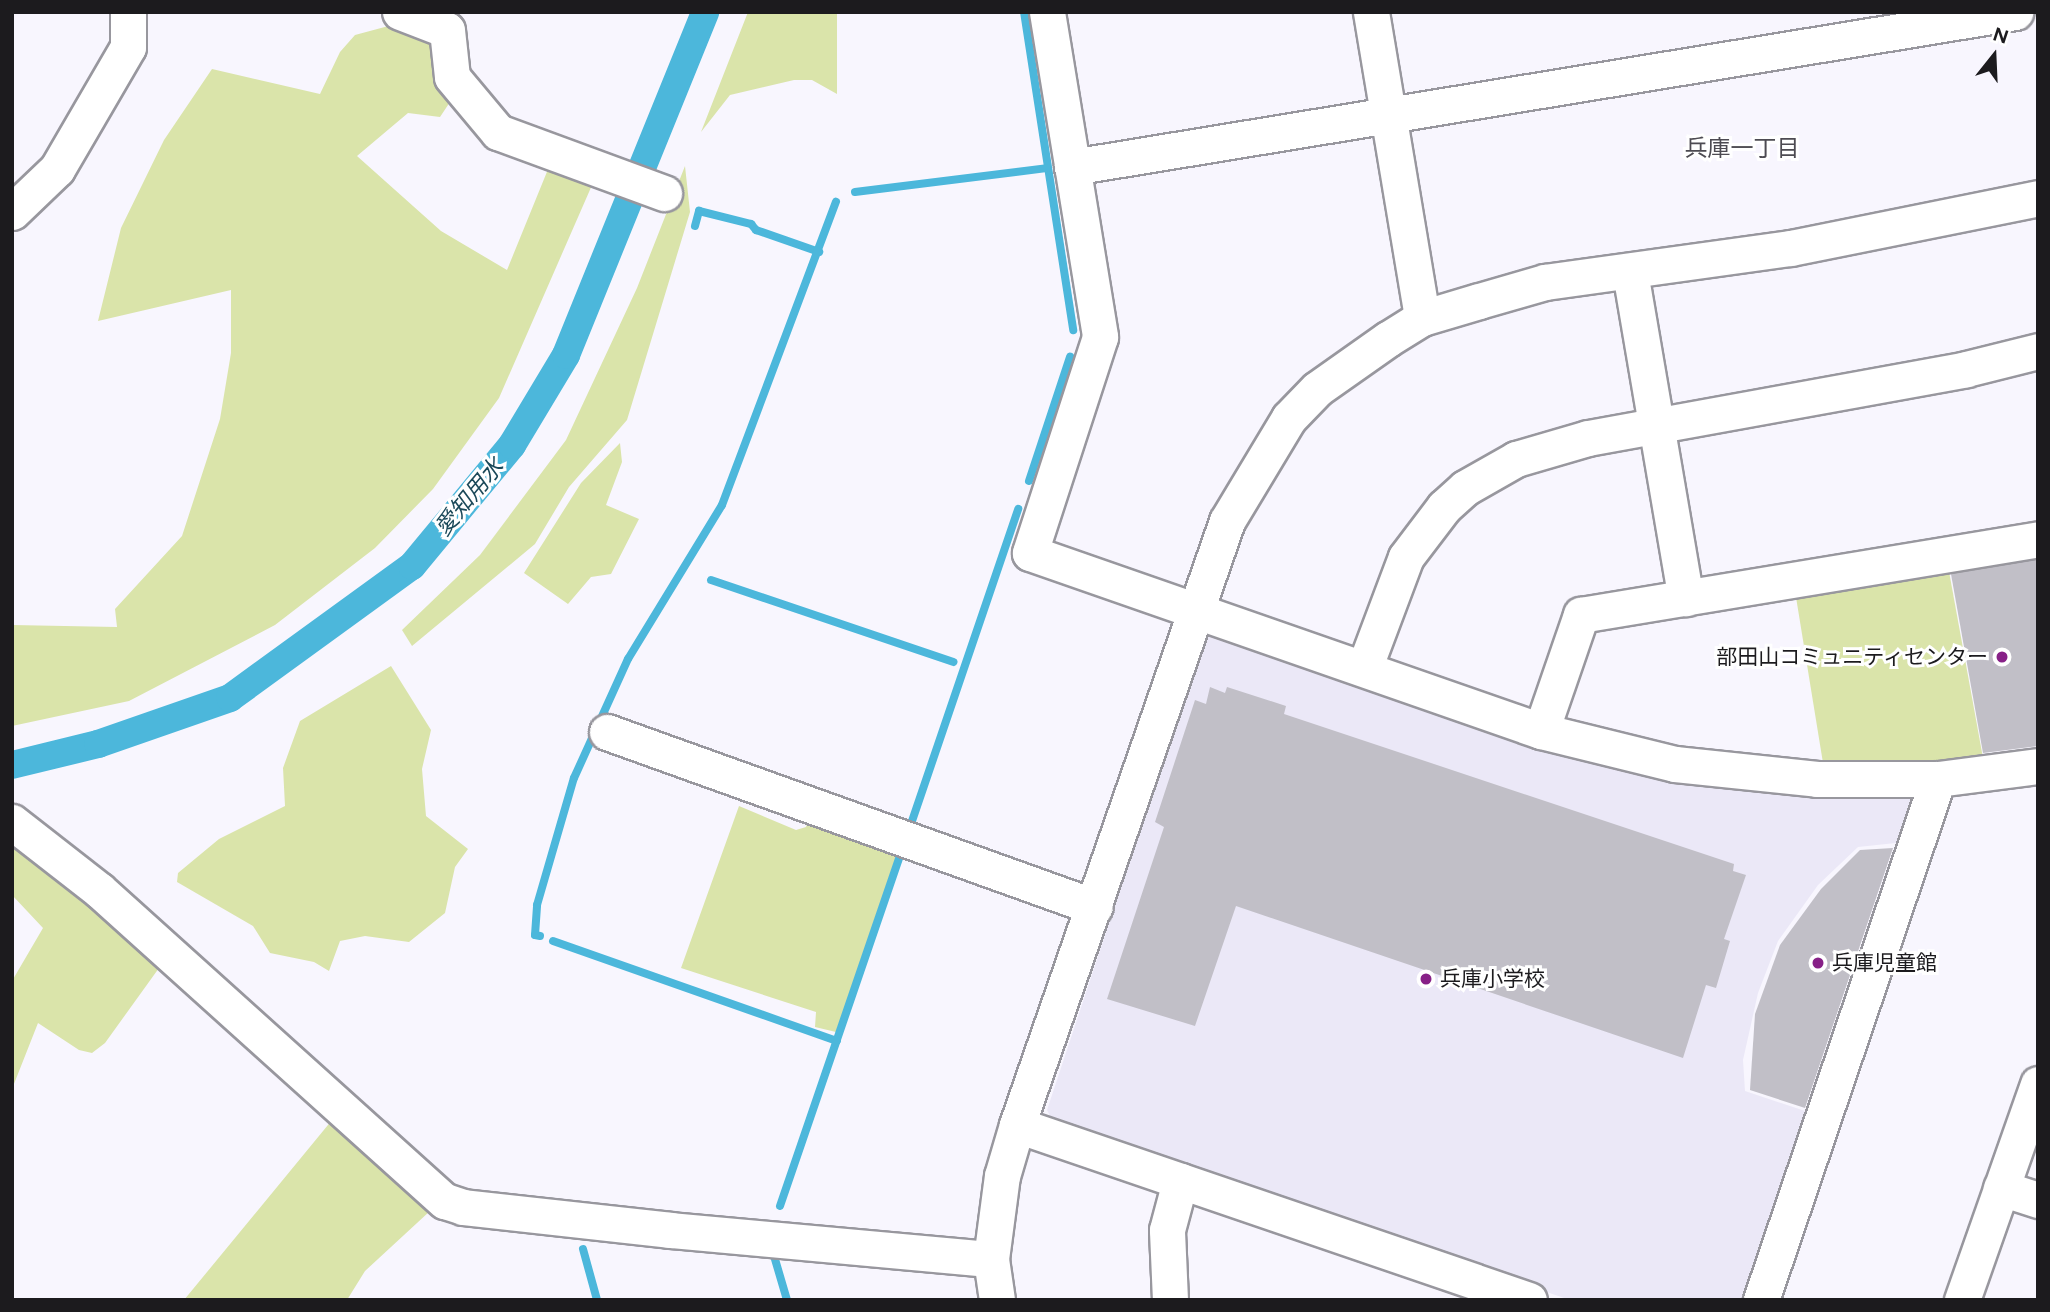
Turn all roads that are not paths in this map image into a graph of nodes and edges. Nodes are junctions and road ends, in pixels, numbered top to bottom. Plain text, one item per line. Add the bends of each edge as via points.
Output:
1 (128, 12) edge
2 (400, 12) edge
3 (1047, 12) edge
4 (1371, 12) edge
5 (2015, 12) edge
6 (1388, 118) junction
7 (1072, 167) junction
8 (664, 193) dead end
9 (2038, 198) edge
10 (12, 212) edge
11 (1630, 272) junction
12 (1422, 318) junction
13 (2038, 351) edge
14 (1656, 429) junction
15 (2038, 539) edge
16 (1686, 598) junction
17 (1195, 608) junction
18 (1364, 666) junction
19 (1541, 731) junction
20 (607, 732) dead end
21 (2036, 774) edge
22 (1938, 779) junction
23 (12, 822) edge
24 (1095, 907) junction
25 (2038, 1084) edge
26 (1017, 1125) junction
27 (1180, 1181) junction
28 (2001, 1188) junction
29 (2038, 1200) edge
30 (992, 1259) junction
31 (997, 1300) edge
32 (1170, 1300) edge
33 (1529, 1300) edge
34 (1761, 1300) edge
35 (1962, 1300) edge

1 - 10 street via 128,47 57,169
2 - 8 street via 447,30 452,77 498,132
3 - 7 street
4 - 6 street
5 - 6 street
6 - 7 street
6 - 12 street
7 - 17 street via 1100,337 1030,553
9 - 11 street via 1791,248
11 - 12 street via 1545,282
11 - 14 street
12 - 17 street via 1351,363 1289,418 1233,509
13 - 14 street
14 - 16 street
14 - 18 street via 1550,447 1516,459 1465,488 1444,507 1406,557
15 - 16 street
16 - 19 street via 1581,615
17 - 18 street
17 - 24 street
18 - 19 street
19 - 22 street via 1675,764 1817,779
20 - 24 street
21 - 22 street
22 - 34 street
23 - 30 street via 99,890 445,1201 463,1207 670,1230
24 - 26 street
25 - 28 street
26 - 27 street
26 - 30 street via 1002,1176
27 - 32 street via 1167,1230
27 - 33 street
28 - 29 street
28 - 35 street
30 - 31 street

